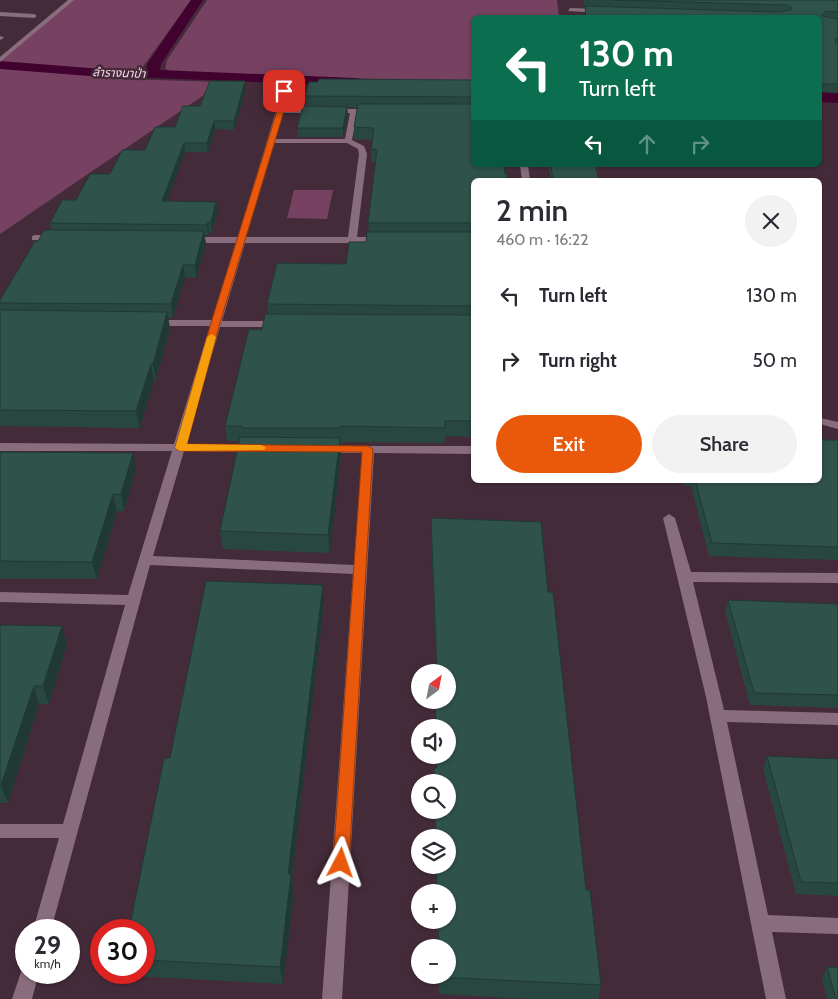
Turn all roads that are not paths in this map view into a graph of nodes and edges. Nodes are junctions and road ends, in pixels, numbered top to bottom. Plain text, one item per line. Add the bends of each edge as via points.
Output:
1 (71, 0) edge
2 (569, 0) edge
3 (570, 10) junction
4 (609, 11) edge
5 (0, 14) edge
6 (570, 15) edge
7 (34, 16) dead end
8 (2, 58) edge
9 (284, 91) dead end
10 (280, 111) junction
11 (354, 111) junction
12 (384, 112) edge
13 (271, 141) junction
14 (348, 141) junction
15 (35, 238) dead end
16 (65, 238) edge
17 (182, 240) edge
18 (241, 240) junction
19 (352, 240) junction
20 (389, 240) edge
21 (147, 322) edge
22 (216, 323) junction
23 (285, 324) edge
24 (822, 421) edge
25 (838, 426) edge
26 (0, 447) edge
27 (180, 448) junction
28 (259, 448) edge
29 (308, 449) edge
30 (368, 449) junction
31 (471, 450) edge
32 (669, 518) dead end
33 (146, 560) junction
34 (360, 570) junction
35 (686, 577) junction
36 (838, 578) edge
37 (0, 597) edge
38 (133, 600) junction
39 (718, 716) junction
40 (838, 719) edge
41 (0, 830) edge
42 (70, 831) junction
43 (45, 919) edge
44 (760, 923) junction
45 (838, 926) edge
46 (26, 984) edge
47 (22, 999) edge
48 (332, 999) edge
49 (776, 999) edge

1 - 8 street
2 - 3 street
3 - 4 street
3 - 6 street
5 - 7 street
9 - 10 street
10 - 11 street
10 - 13 street
11 - 12 street
11 - 14 street
13 - 14 street
13 - 18 street
14 - 19 street via 361,148 364,154
15 - 16 street
17 - 18 street
18 - 19 street
18 - 22 street
19 - 20 street
21 - 22 street
22 - 23 street
22 - 27 street
24 - 25 street
26 - 27 street
27 - 28 street
27 - 33 street
29 - 30 street
30 - 31 street
30 - 34 street
32 - 35 street
33 - 34 street
33 - 38 street
34 - 48 street
35 - 36 street
35 - 39 street
37 - 38 street
38 - 42 street
39 - 40 street
39 - 44 street
41 - 42 street
42 - 43 street
44 - 45 street
44 - 49 street
46 - 47 street

